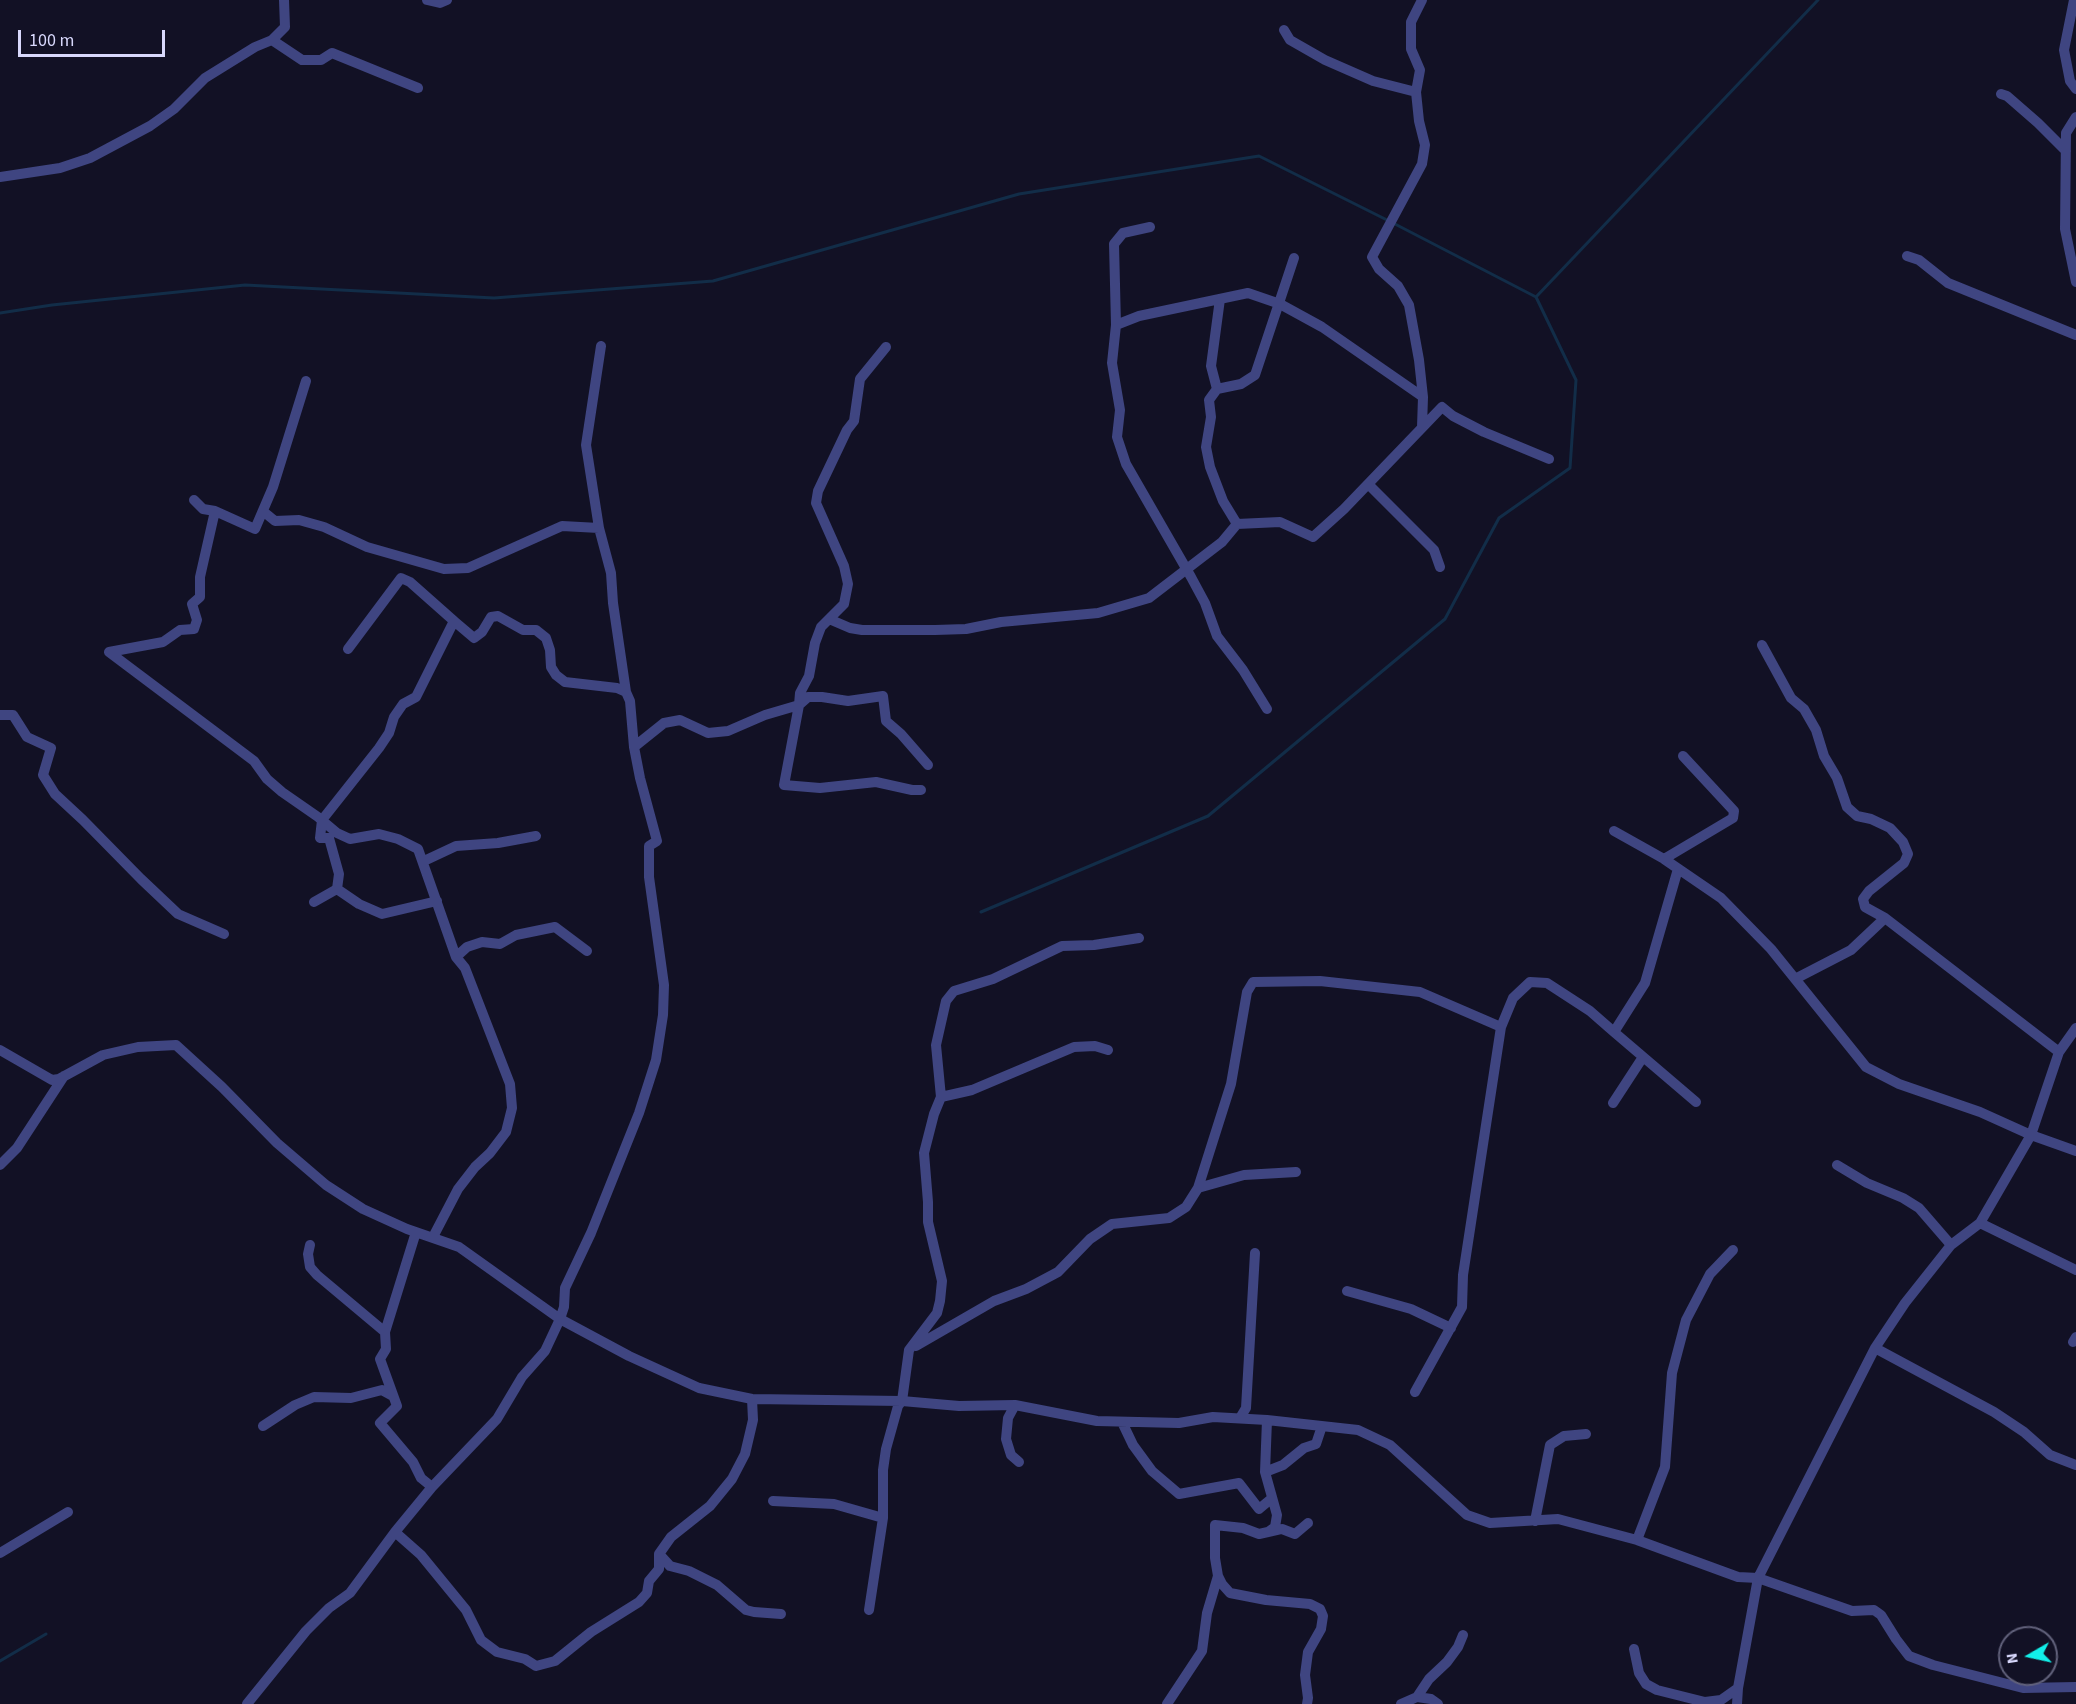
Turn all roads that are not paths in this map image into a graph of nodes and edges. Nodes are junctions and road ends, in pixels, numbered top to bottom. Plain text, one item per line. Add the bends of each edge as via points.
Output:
1 (284, 0) edge
2 (427, 0) edge
3 (447, 0) edge
4 (1422, 0) edge
5 (2074, 0) edge
6 (1284, 30) dead end
7 (272, 40) junction
8 (418, 88) dead end
9 (2076, 89) edge
10 (1416, 92) junction
11 (2001, 94) dead end
12 (2076, 117) edge
13 (2066, 151) junction
14 (0, 177) edge
15 (1150, 227) dead end
16 (1907, 256) dead end
17 (1294, 258) dead end
18 (2076, 282) edge
19 (1220, 299) junction
20 (1280, 304) junction
21 (1116, 325) junction
22 (2076, 335) edge
23 (601, 346) dead end
24 (886, 347) dead end
25 (306, 381) dead end
26 (1217, 389) junction
27 (1423, 397) junction
28 (1422, 427) junction
29 (1549, 459) dead end
30 (1368, 484) junction
31 (194, 500) dead end
32 (215, 511) junction
33 (264, 512) junction
34 (1237, 525) junction
35 (599, 528) junction
36 (1440, 567) dead end
37 (1187, 570) junction
38 (829, 619) junction
39 (454, 621) junction
40 (1762, 645) dead end
41 (348, 649) dead end
42 (626, 692) junction
43 (799, 705) junction
44 (1267, 709) dead end
45 (0, 715) edge
46 (634, 747) junction
47 (1683, 756) dead end
48 (928, 765) dead end
49 (921, 790) dead end
50 (322, 820) junction
51 (1614, 831) dead end
52 (536, 836) dead end
53 (1664, 859) junction
54 (424, 861) junction
55 (1678, 869) junction
56 (337, 889) junction
57 (438, 901) junction
58 (314, 902) dead end
59 (1886, 918) junction
60 (224, 934) dead end
61 (1139, 938) dead end
62 (587, 951) dead end
63 (456, 957) junction
64 (1795, 980) junction
65 (1501, 1027) junction
66 (2076, 1028) edge
67 (1614, 1032) junction
68 (0, 1050) edge
69 (1108, 1050) dead end
70 (2059, 1052) junction
71 (1643, 1057) junction
72 (65, 1076) junction
73 (941, 1097) junction
74 (1696, 1102) dead end
75 (1613, 1103) dead end
76 (2031, 1135) junction
77 (2076, 1151) edge
78 (1837, 1165) dead end
79 (0, 1166) edge
80 (1296, 1172) dead end
81 (1198, 1188) junction
82 (1980, 1224) junction
83 (416, 1232) junction
84 (433, 1237) junction
85 (310, 1245) dead end
86 (1951, 1245) junction
87 (1733, 1250) dead end
88 (1255, 1253) dead end
89 (2076, 1270) edge
90 (1347, 1291) dead end
91 (560, 1319) junction
92 (1451, 1328) junction
93 (385, 1332) junction
94 (1875, 1348) junction
95 (909, 1350) junction
96 (1415, 1392) dead end
97 (393, 1396) junction
98 (752, 1399) junction
99 (902, 1401) junction
100 (1015, 1405) junction
101 (1240, 1418) junction
102 (1267, 1420) junction
103 (1122, 1422) junction
104 (263, 1426) dead end
105 (1322, 1426) junction
106 (1586, 1434) dead end
107 (1019, 1462) dead end
108 (2076, 1465) edge
109 (1265, 1472) junction
110 (432, 1487) junction
111 (1271, 1499) junction
112 (773, 1501) dead end
113 (68, 1512) dead end
114 (883, 1518) junction
115 (1535, 1521) junction
116 (1308, 1522) dead end
117 (395, 1532) junction
118 (1268, 1532) junction
119 (1636, 1540) junction
120 (0, 1553) edge
121 (658, 1554) junction
122 (1218, 1576) junction
123 (1758, 1578) junction
124 (869, 1610) dead end
125 (781, 1614) dead end
126 (1463, 1635) dead end
127 (1634, 1649) dead end
128 (2076, 1687) edge
129 (1738, 1688) junction
130 (1417, 1697) junction
131 (246, 1704) edge
132 (1167, 1704) edge
133 (1307, 1704) edge
134 (1401, 1704) edge
135 (1438, 1704) edge
136 (1737, 1704) edge

1 - 7 street via 285,27
2 - 3 street
4 - 10 street via 1411,22 1411,49 1420,70
5 - 9 street via 2064,50 2070,81
6 - 10 street via 1290,40 1325,60 1372,81
7 - 8 street via 302,60 321,60 332,53
7 - 14 street via 205,78 150,126 90,158 60,168
10 - 27 street via 1425,145 1422,164 1372,257 1409,305
11 - 13 street
12 - 13 street via 2066,133
13 - 18 street via 2065,229
15 - 21 street via 1123,233 1114,244
16 - 22 street via 1919,260 1948,283
17 - 20 street
19 - 20 street via 1248,293
19 - 21 street via 1139,316
19 - 26 street via 1210,366
20 - 26 street via 1256,375 1241,384
20 - 27 street via 1322,327
21 - 37 street via 1112,363 1120,410 1117,437 1126,464
23 - 35 street via 586,445
24 - 38 street via 860,379 854,421 818,491 816,503 848,584 844,604
25 - 33 street
26 - 34 street via 1209,400 1211,417 1206,447 1223,501
27 - 28 street
28 - 29 street via 1442,407 1484,432
28 - 30 street
30 - 34 street via 1313,537 1281,522
30 - 36 street via 1434,550
31 - 32 street via 202,509
32 - 33 street via 255,529
32 - 50 street via 200,577 200,597 192,604 197,620 194,629 180,630 163,642 109,652 254,761 267,779
33 - 35 street via 275,521 299,520 324,527 367,547 444,569 468,568 562,526
34 - 37 street
35 - 42 street via 611,573
37 - 38 street via 1149,598 1098,613 935,630 862,630
37 - 44 street via 1217,636
38 - 43 street via 815,643
39 - 41 street via 410,582 400,578
39 - 42 street via 474,638 491,617 498,616 523,630 536,630 546,638 551,667 565,682
39 - 50 street via 416,697 403,704 379,748
40 - 59 street via 1791,698 1804,709 1816,730 1846,807 1857,816 1890,828 1903,842 1908,854 1904,863 1863,899 1865,906
42 - 46 street
43 - 46 street via 728,731 708,733 680,720 664,723
43 - 48 street via 808,697 848,701 883,696 886,721
43 - 49 street via 784,785 820,788 876,782
45 - 60 street via 13,715 27,737 51,748 43,775 55,794 141,879 178,914
46 - 91 street via 657,841 649,846 649,877 664,985 663,1015 656,1060 639,1113 565,1288
47 - 53 street via 1734,811 1733,818
50 - 54 street via 350,839 379,834 398,839 418,849
50 - 56 street via 320,838 329,838 339,874
51 - 53 street
52 - 54 street via 456,846
53 - 55 street
54 - 57 street
55 - 64 street via 1721,898
55 - 67 street via 1645,983
56 - 57 street via 382,914
56 - 58 street
57 - 63 street
59 - 64 street via 1851,950
59 - 70 street
61 - 73 street via 1062,946 993,979 954,991 946,1001 936,1045
62 - 63 street via 555,927 500,944 482,942 467,947
63 - 84 street via 465,968 510,1084 512,1108 506,1132 458,1190
64 - 76 street via 1866,1067 1899,1084 1980,1112
65 - 67 street via 1513,998 1530,982 1538,982 1547,983 1590,1011
65 - 81 street via 1420,992 1320,981 1253,982 1247,992 1231,1084
65 - 92 street via 1463,1275 1462,1307
66 - 70 street
67 - 71 street
68 - 72 street via 52,1080
69 - 73 street via 1074,1047 972,1090
70 - 76 street
71 - 74 street
71 - 75 street
72 - 79 street via 17,1148
72 - 83 street via 103,1055 138,1047 176,1045 326,1185 363,1209
73 - 95 street via 924,1153 928,1222 942,1281 940,1301 937,1313
76 - 77 street
76 - 82 street
78 - 86 street via 1919,1208
80 - 81 street via 1244,1175
81 - 95 street via 1186,1208 1169,1218 1113,1224 1090,1239 1058,1272 994,1302
82 - 86 street
82 - 89 street
83 - 84 street
83 - 93 street
84 - 91 street via 459,1247
85 - 93 street via 310,1267
86 - 94 street
87 - 119 street via 1710,1274 1686,1320 1672,1373 1665,1467
88 - 101 street via 1246,1408
90 - 92 street via 1411,1309
91 - 98 street via 699,1388
91 - 110 street via 545,1351 522,1377 497,1419
92 - 96 street
93 - 97 street via 386,1349 380,1359
94 - 108 street via 1994,1412 2050,1455
94 - 123 street
95 - 99 street
97 - 104 street via 381,1390 351,1398 314,1397
97 - 110 street via 397,1406 380,1424
98 - 99 street
98 - 121 street via 753,1420 745,1454 732,1479 710,1506 671,1537
99 - 100 street
99 - 114 street via 886,1449
100 - 103 street via 1096,1421
100 - 107 street via 1008,1418 1006,1439 1011,1455
101 - 102 street
101 - 103 street
102 - 105 street
102 - 109 street
103 - 111 street via 1152,1471 1179,1494 1239,1483 1259,1509
105 - 109 street via 1316,1444
105 - 115 street via 1358,1430 1390,1445 1467,1515 1490,1523
106 - 115 street via 1564,1436 1550,1445
109 - 111 street
110 - 117 street
111 - 118 street via 1277,1515 1275,1527
112 - 114 street via 834,1504
113 - 120 street
114 - 124 street
115 - 119 street via 1558,1519
116 - 118 street via 1295,1534 1282,1529
117 - 121 street via 421,1554 466,1610 482,1640 497,1652 536,1666 555,1661 591,1632 639,1602 648,1593 649,1581 658,1569
117 - 131 street via 350,1593 306,1631
118 - 122 street via 1259,1534 1215,1525
119 - 123 street via 1738,1577
121 - 125 street via 670,1566 717,1585 746,1610
122 - 132 street via 1207,1612 1202,1651
122 - 133 street via 1230,1593 1310,1604 1320,1609 1321,1629 1308,1652
123 - 128 street via 1852,1611 1874,1610 1909,1656 1933,1665 2023,1688
123 - 129 street
126 - 130 street via 1458,1647
127 - 129 street via 1639,1673 1646,1684 1657,1690 1705,1702 1721,1700
129 - 136 street
130 - 134 street
130 - 135 street

